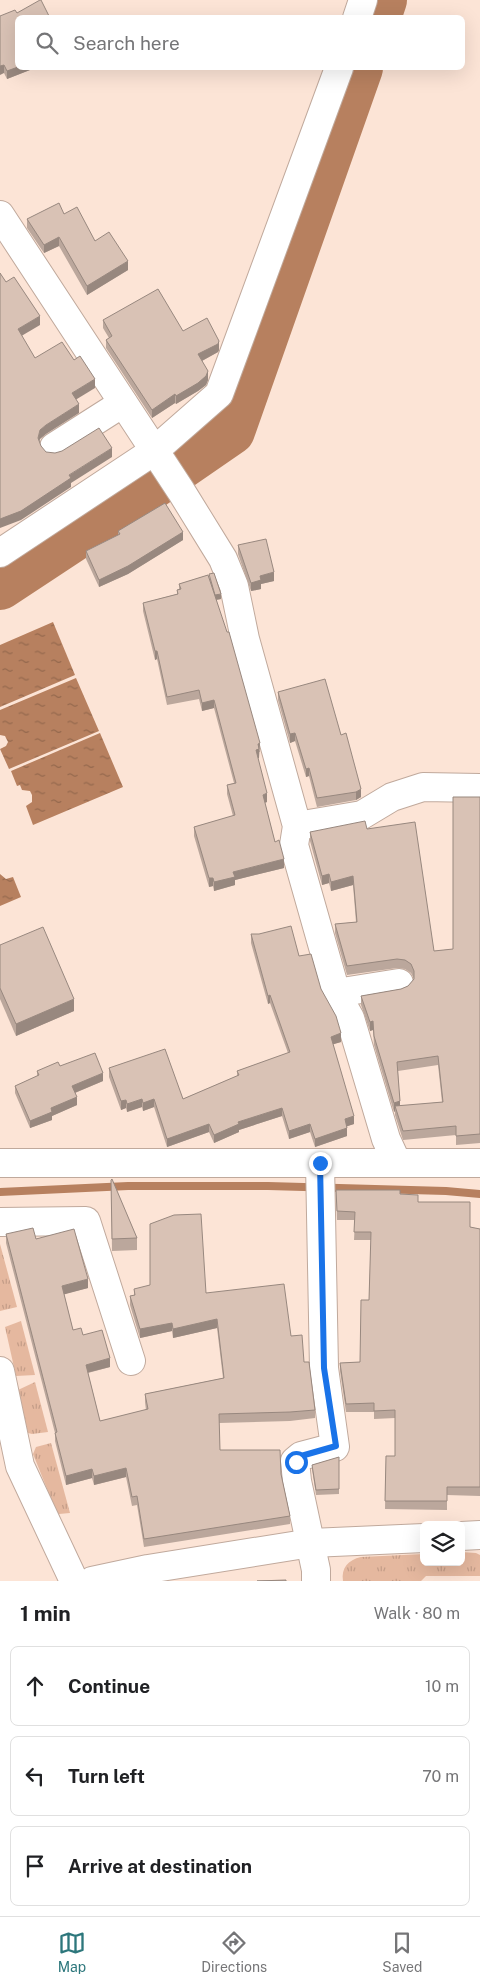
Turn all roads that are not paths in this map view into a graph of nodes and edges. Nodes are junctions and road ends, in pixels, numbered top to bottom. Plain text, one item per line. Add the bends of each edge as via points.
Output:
1 (363, 0) edge
2 (358, 15) edge
3 (338, 70) edge
4 (0, 215) edge
5 (123, 403) junction
6 (54, 447) dead end
7 (156, 454) junction
8 (0, 553) edge
9 (480, 788) edge
10 (297, 826) junction
11 (399, 983) dead end
12 (336, 994) junction
13 (0, 1163) edge
14 (320, 1163) junction
15 (480, 1163) edge
16 (397, 1164) junction
17 (0, 1222) edge
18 (132, 1361) dead end
19 (0, 1371) edge
20 (480, 1535) edge
21 (465, 1536) edge
22 (420, 1538) edge
23 (311, 1543) junction
24 (74, 1581) edge
25 (92, 1581) edge
26 (316, 1581) edge

1 - 2 street
3 - 7 street via 219,394
4 - 5 street
5 - 6 street
5 - 7 street
7 - 8 street
7 - 10 street via 223,559 234,586 245,639
9 - 10 street via 423,787 392,797 362,815
10 - 12 street via 294,845
11 - 12 street
12 - 16 street via 350,1018 386,1138
13 - 14 street
14 - 16 street
14 - 23 street via 324,1368 336,1446 301,1456 296,1462
15 - 16 street
17 - 18 street via 86,1221
19 - 24 street via 20,1466
20 - 21 street
22 - 23 street
23 - 25 street
23 - 26 street

